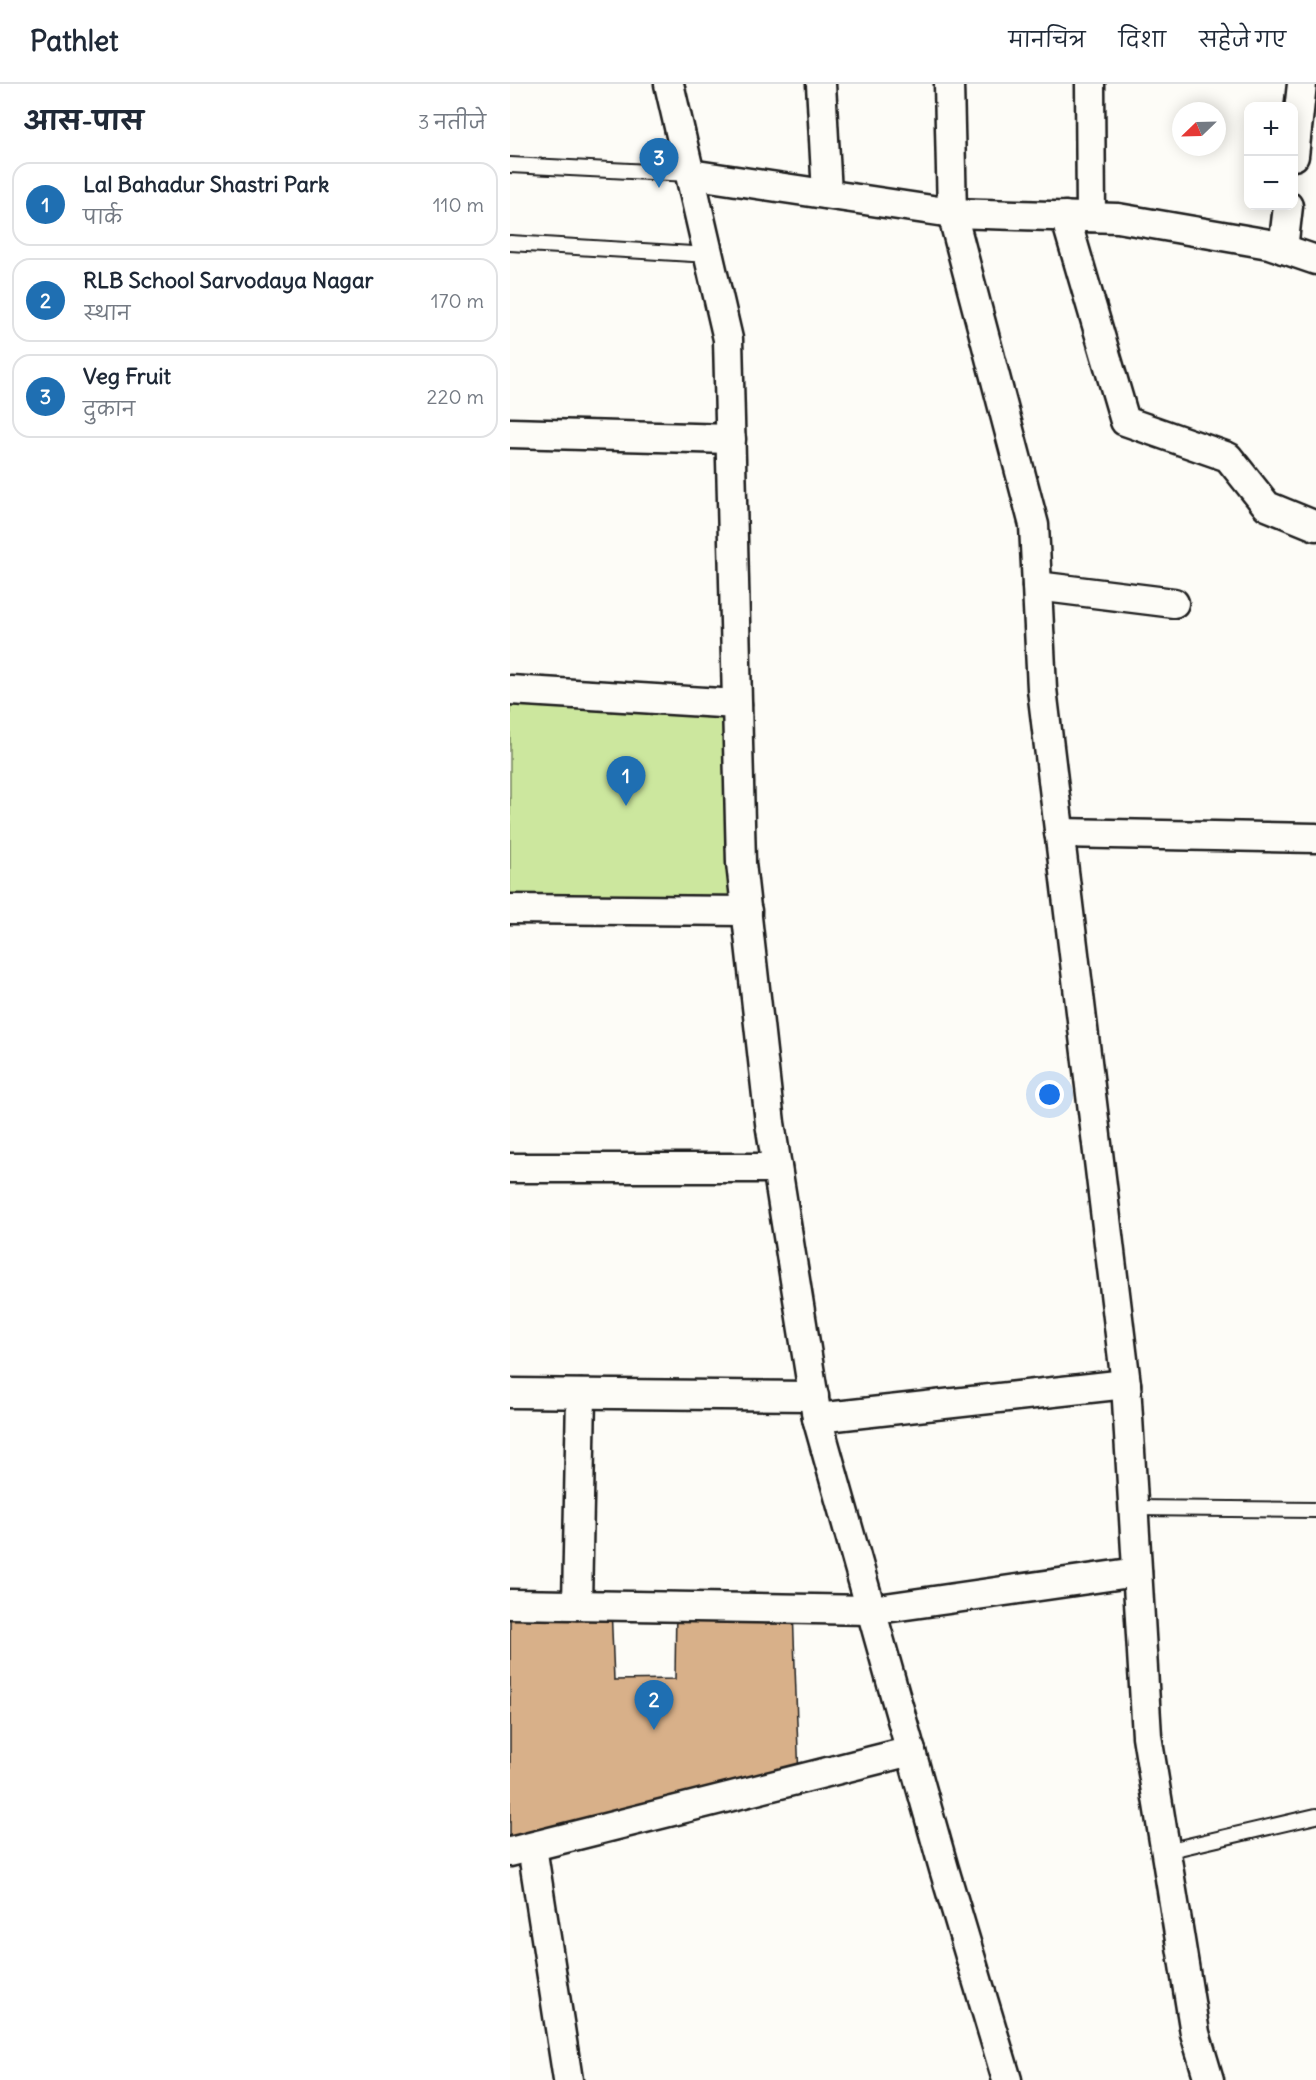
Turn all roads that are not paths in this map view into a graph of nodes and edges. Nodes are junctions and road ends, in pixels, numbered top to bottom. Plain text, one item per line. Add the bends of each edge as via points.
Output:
1 (669, 84) edge
2 (821, 84) edge
3 (949, 84) edge
4 (1090, 84) edge
5 (1302, 84) edge
6 (1301, 152) edge
7 (510, 165) edge
8 (690, 174) junction
9 (827, 194) junction
10 (1287, 210) edge
11 (952, 213) junction
12 (1078, 217) junction
13 (510, 243) edge
14 (1282, 249) junction
15 (709, 255) junction
16 (1316, 260) edge
17 (510, 433) edge
18 (731, 439) junction
19 (1316, 526) edge
20 (1037, 586) junction
21 (1174, 603) dead end
22 (510, 690) edge
23 (737, 704) junction
24 (1059, 833) junction
25 (1316, 838) edge
26 (510, 909) edge
27 (747, 911) junction
28 (510, 1168) edge
29 (777, 1168) junction
30 (1126, 1384) junction
31 (510, 1393) edge
32 (580, 1394) junction
33 (815, 1407) junction
34 (1133, 1508) junction
35 (1316, 1514) edge
36 (1137, 1572) junction
37 (510, 1604) edge
38 (577, 1605) junction
39 (871, 1610) junction
40 (911, 1751) junction
41 (1316, 1816) edge
42 (521, 1850) edge
43 (1166, 1851) junction
44 (568, 2080) edge
45 (1006, 2080) edge
46 (1209, 2080) edge

1 - 8 street
2 - 9 street
3 - 11 street
4 - 12 street
5 - 6 street
7 - 8 lane
8 - 9 street
8 - 15 street
9 - 11 street
10 - 14 street
11 - 12 street
11 - 20 street via 1034,525
12 - 14 street via 1118,218
12 - 19 street via 1125,421 1228,457 1267,506
13 - 15 lane
14 - 16 street
15 - 18 street via 728,339
17 - 18 street
18 - 23 street
20 - 21 street
20 - 24 street via 1042,689
22 - 23 street
23 - 27 street via 741,863
24 - 25 street
24 - 30 street
26 - 27 street
27 - 29 street
28 - 29 street
29 - 33 street
30 - 33 street
30 - 34 street
31 - 32 street
32 - 33 street
32 - 38 street
33 - 39 street
34 - 35 lane
34 - 36 street
36 - 39 street
36 - 43 street via 1147,1736
37 - 38 street
38 - 39 street
39 - 40 street
40 - 42 street
40 - 45 street
41 - 43 lane
42 - 44 street
43 - 46 street via 1195,2033

